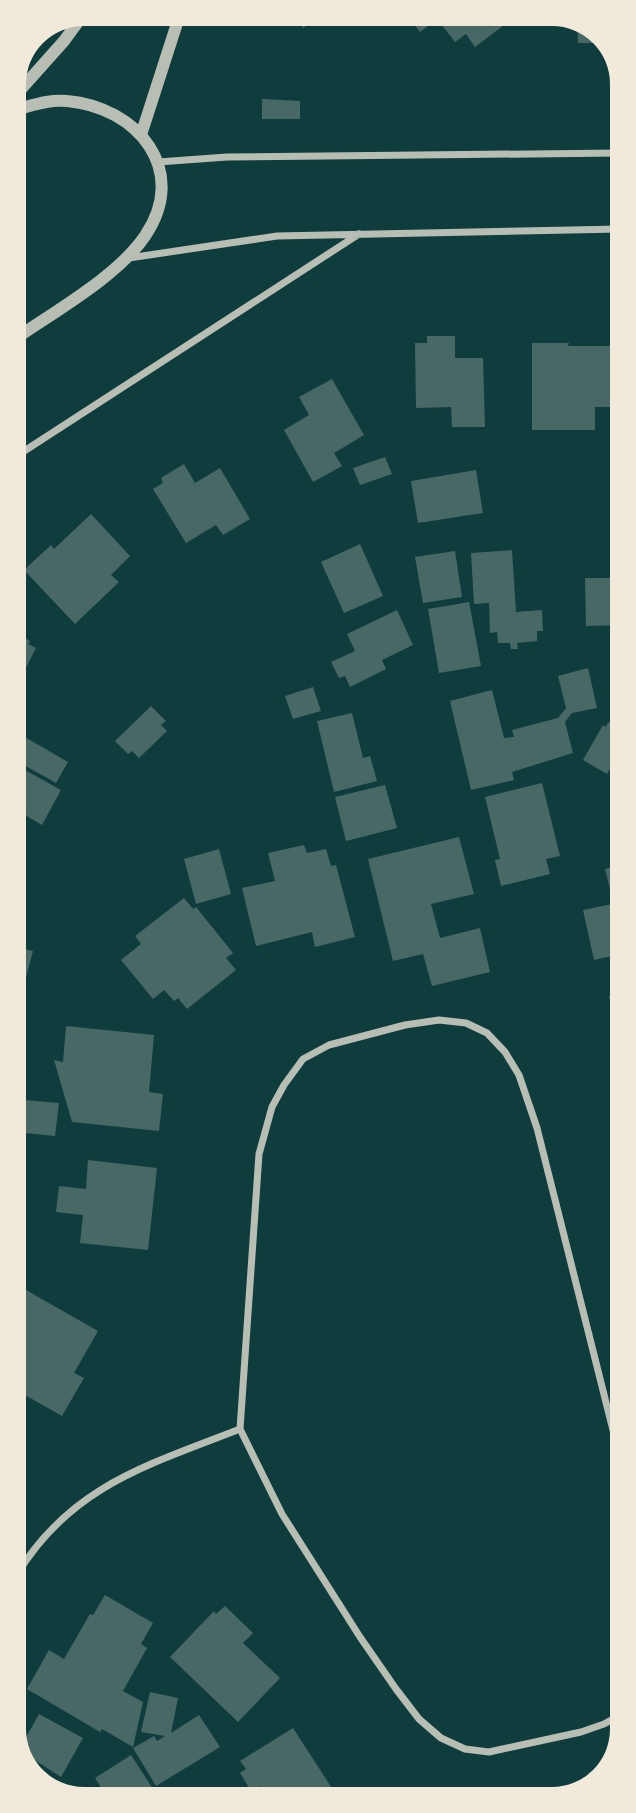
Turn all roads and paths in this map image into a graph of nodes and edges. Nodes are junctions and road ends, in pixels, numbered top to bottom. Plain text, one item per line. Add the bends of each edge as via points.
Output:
1 (176, 27) edge
2 (74, 28) edge
3 (26, 84) edge
4 (26, 107) edge
5 (141, 135) junction
6 (610, 153) edge
7 (158, 162) junction
8 (610, 229) edge
9 (359, 233) junction
10 (127, 258) junction
11 (26, 331) edge
12 (26, 450) edge
13 (610, 1417) edge
14 (240, 1429) junction
15 (26, 1560) edge
16 (610, 1721) edge

1 - 5 street
2 - 3 street
4 - 5 street via 65,100 94,106 118,115
5 - 7 street
6 - 7 street via 227,157
7 - 10 street via 162,185 156,213 146,235
8 - 9 street
9 - 10 street via 276,236
9 - 12 street
10 - 11 street
13 - 14 street via 537,1128 519,1075 487,1033 466,1023 439,1020 328,1045 303,1059 272,1107 259,1154
14 - 15 street via 102,1487 51,1528
14 - 16 street via 282,1514 360,1637 419,1718 441,1738 465,1749 489,1752 581,1732

